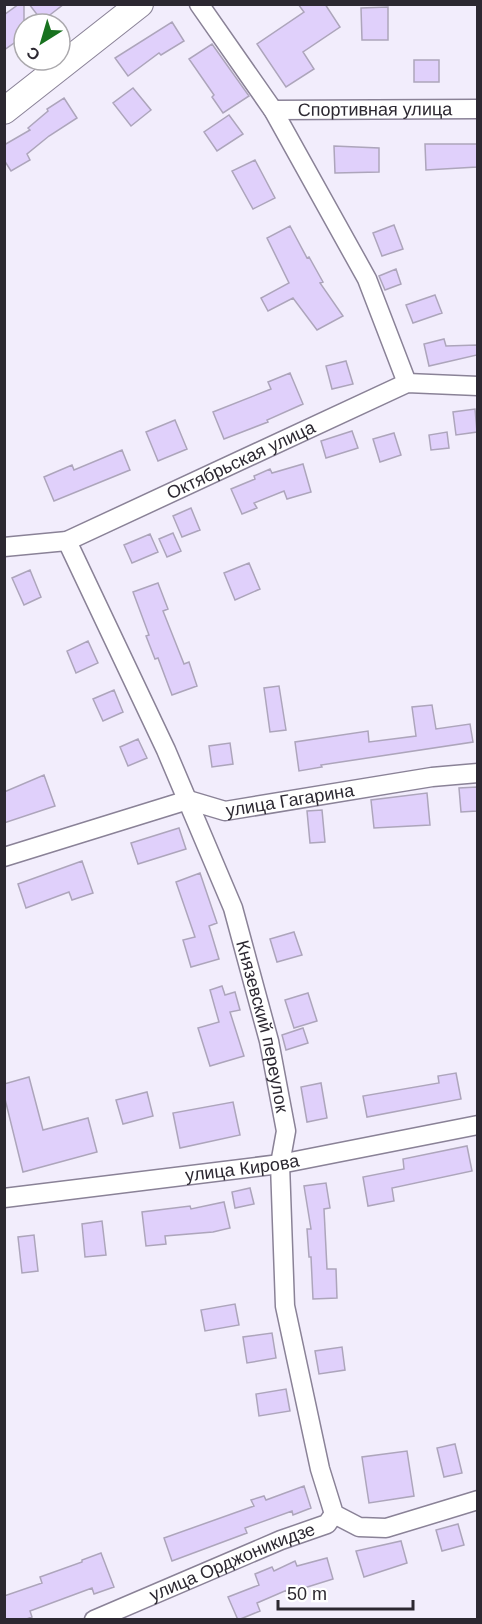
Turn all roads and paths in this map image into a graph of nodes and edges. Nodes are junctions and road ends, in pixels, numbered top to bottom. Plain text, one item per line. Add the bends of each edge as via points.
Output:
1 (140, 4) edge
2 (199, 4) edge
3 (477, 109) edge
4 (273, 110) junction
5 (4, 111) edge
6 (407, 383) junction
7 (477, 386) edge
8 (67, 541) junction
9 (4, 547) edge
10 (477, 773) edge
11 (188, 800) junction
12 (4, 857) edge
13 (477, 1125) edge
14 (280, 1164) junction
15 (4, 1198) edge
16 (477, 1500) edge
17 (334, 1514) junction
18 (94, 1620) edge

1 - 5 street
2 - 4 street
3 - 4 street, Спортивная улица
4 - 6 street via 367,279
6 - 7 street, Октябрьская улица
6 - 8 street, Октябрьская улица
8 - 9 street, Октябрьская улица
8 - 11 street, Князевский переулок
10 - 11 street, улица Гагарина via 225,811
11 - 12 street
11 - 14 street, Князевский переулок via 233,908 269,1041 286,1131
13 - 14 street, улица Кирова
14 - 15 street, улица Кирова
14 - 17 street, Князевский переулок via 285,1306 320,1469
16 - 17 street via 386,1528 359,1527
17 - 18 street, улица Орджоникидзе via 327,1524

